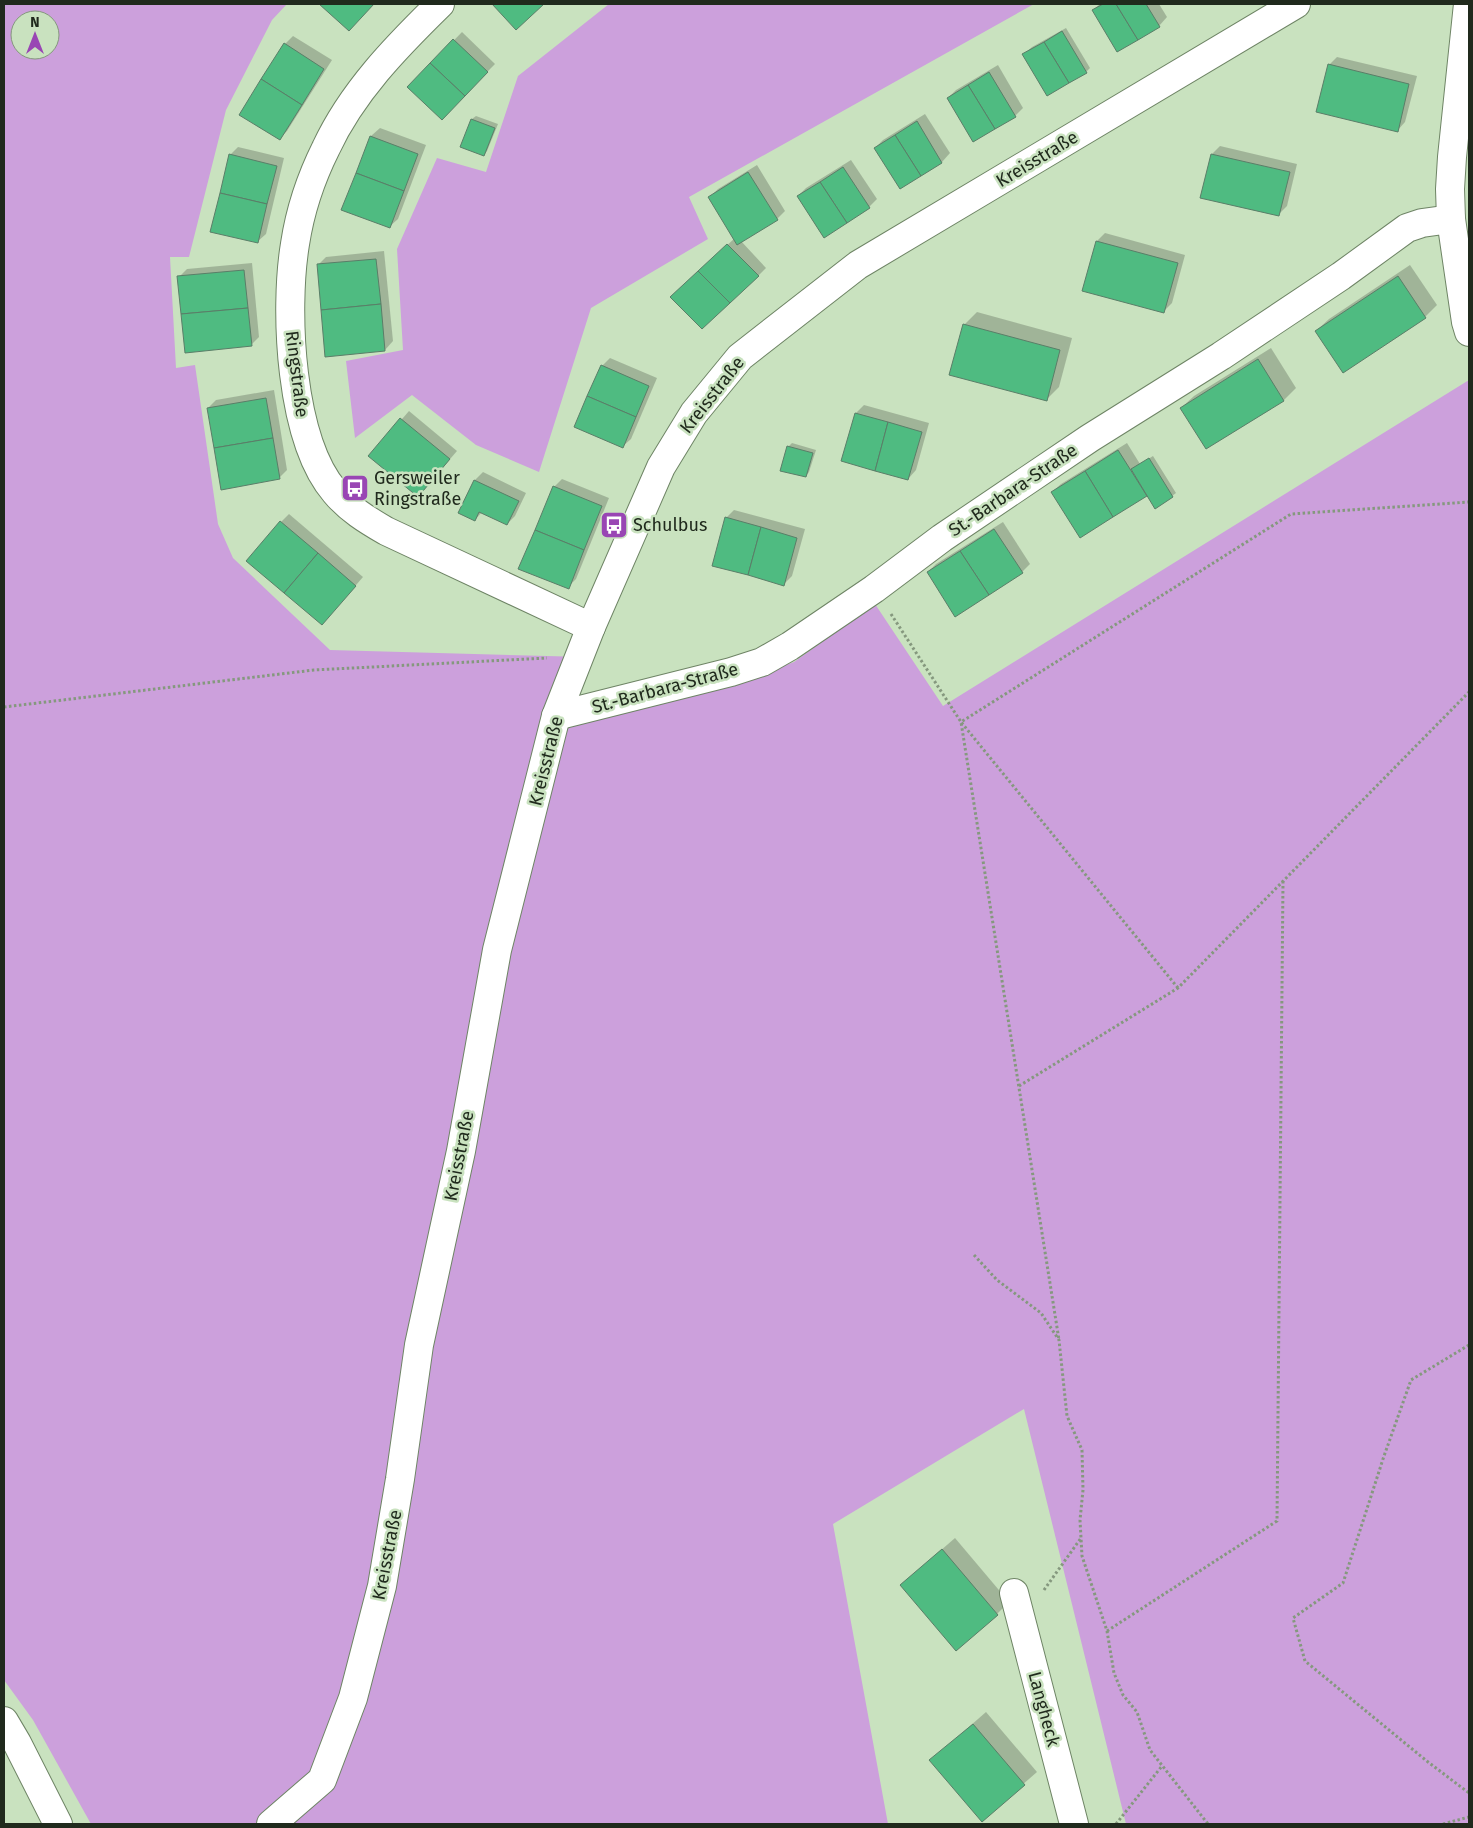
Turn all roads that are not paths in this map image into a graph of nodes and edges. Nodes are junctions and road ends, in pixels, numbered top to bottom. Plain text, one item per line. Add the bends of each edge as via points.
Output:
1 (440, 4) edge
2 (1296, 4) edge
3 (1468, 4) edge
4 (1451, 219) junction
5 (1469, 332) edge
6 (591, 627) junction
7 (556, 716) junction
8 (1014, 1593) dead end
9 (4, 1721) edge
10 (58, 1824) edge
11 (271, 1824) edge
12 (1074, 1824) edge

1 - 6 street, Ringstraße via 391,52 346,110 326,147 304,203 294,245 290,338 305,433 318,467 334,492 361,516 386,531
2 - 6 street, Kreisstraße via 858,265 740,357 694,413 661,467
3 - 4 street via 1452,157
4 - 5 street
4 - 7 street, St.-Barbara-Straße via 1407,228 1341,276 1090,438 951,532 874,589 762,662
6 - 7 street, Kreisstraße
7 - 11 street, Kreisstraße via 497,950 461,1151 419,1345 382,1586 353,1698 322,1780
8 - 12 street, Langheck
9 - 10 street via 18,1742

